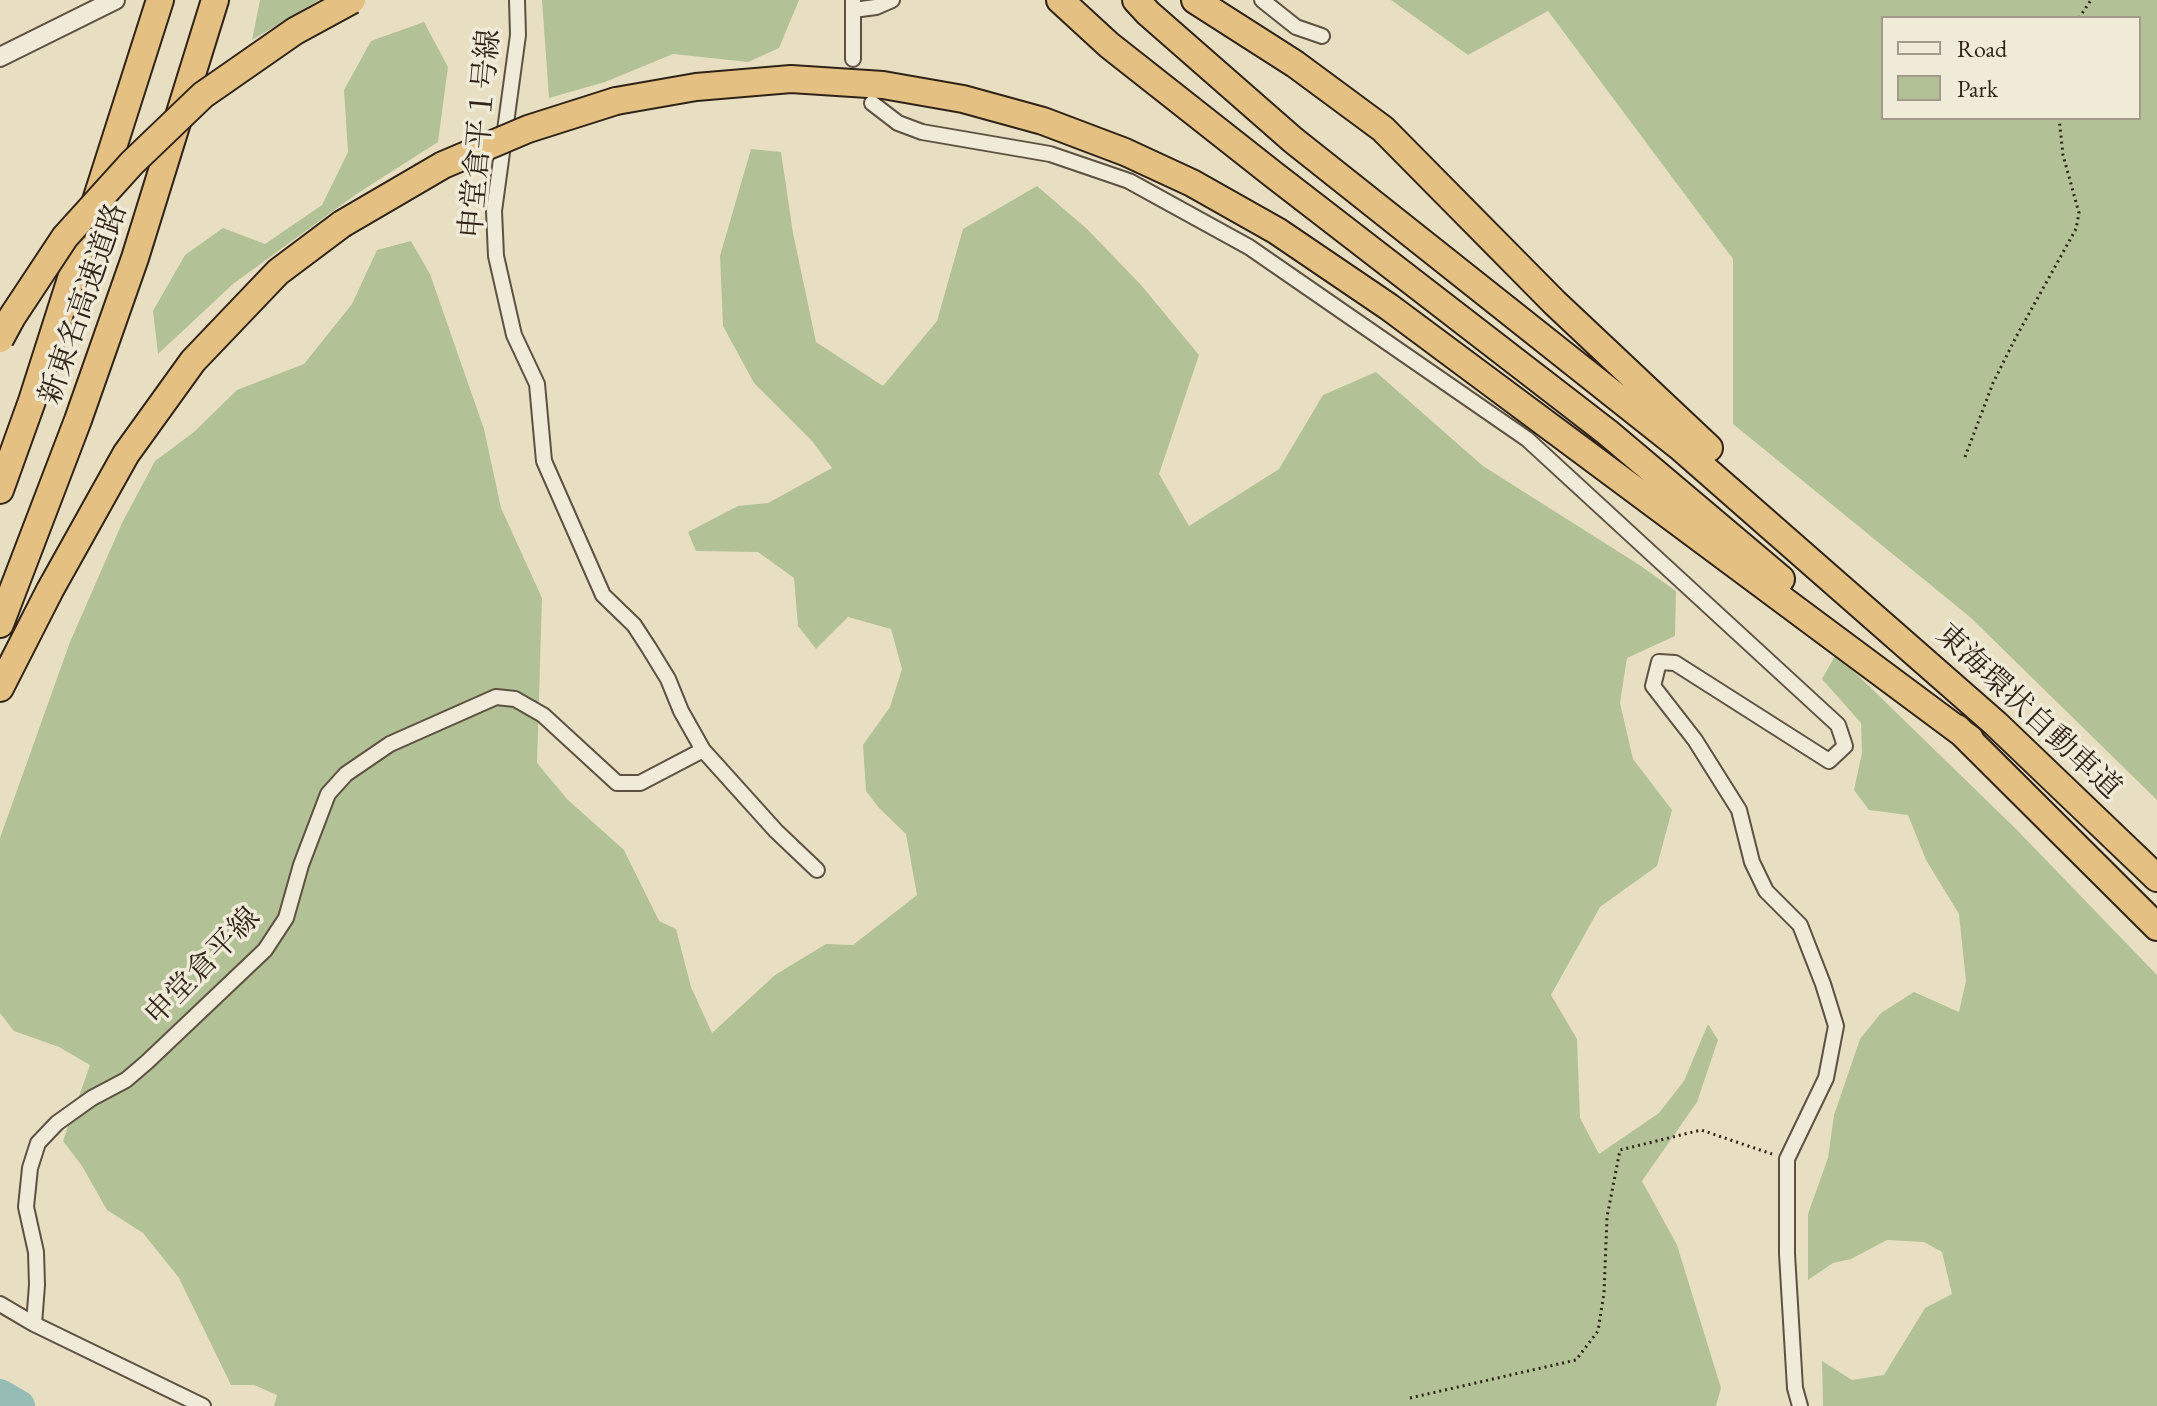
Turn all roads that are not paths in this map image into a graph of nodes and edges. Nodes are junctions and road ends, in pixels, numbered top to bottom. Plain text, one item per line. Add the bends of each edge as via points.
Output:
1 (115, 0) edge
2 (160, 0) edge
3 (215, 0) edge
4 (352, 0) edge
5 (517, 0) edge
6 (892, 0) edge
7 (1060, 0) edge
8 (1136, 0) edge
9 (1195, 0) edge
10 (1262, 0) edge
11 (853, 5) edge
12 (1322, 36) dead end
13 (0, 57) edge
14 (853, 59) dead end
15 (872, 103) dead end
16 (0, 339) edge
17 (0, 490) edge
18 (1853, 596) junction
19 (0, 624) edge
20 (0, 688) edge
21 (1970, 739) junction
22 (703, 750) junction
23 (817, 870) dead end
24 (2157, 878) edge
25 (2157, 927) edge
26 (0, 1304) edge
27 (34, 1324) junction
28 (203, 1406) edge
29 (1800, 1406) edge

1 - 13 street
2 - 17 highway, 新東名高速道路, bridge
3 - 19 highway, 新東名高速道路, bridge via 135,258
4 - 16 highway, bridge via 295,31 192,105 65,237
5 - 22 street, 申堂倉平１号線 via 518,35 494,211 496,256 514,335 537,384 544,461 603,595 649,648
6 - 11 street via 876,7
7 - 21 highway via 1109,45 1607,432
8 - 18 highway via 1293,140 1680,447
9 - 18 highway via 1383,129 1680,423 1795,524
10 - 12 street via 1296,27
11 - 14 street
15 - 29 street via 898,123 922,132 1050,154 1129,181 1249,247 1527,439 1838,725 1845,746 1829,761 1675,663 1659,662 1653,686 1739,810 1752,862 1766,891 1800,925 1836,1026 1826,1078 1787,1159 1787,1254
18 - 24 highway, 東海環状自動車道
20 - 21 highway, bridge via 126,454 193,361 278,272 342,224 443,165 528,129 616,101 791,79 883,85 963,99 1043,121 1192,183 1277,231 1389,307
21 - 25 highway, 東海環状自動車道
22 - 23 street, 申堂倉平１号線
22 - 27 street, 申堂倉平線 via 640,783 617,783 543,715 515,699 496,697 390,744 346,774 328,794 286,918 265,950 126,1080 57,1123 38,1143 26,1207 36,1252
26 - 27 street
27 - 28 street

